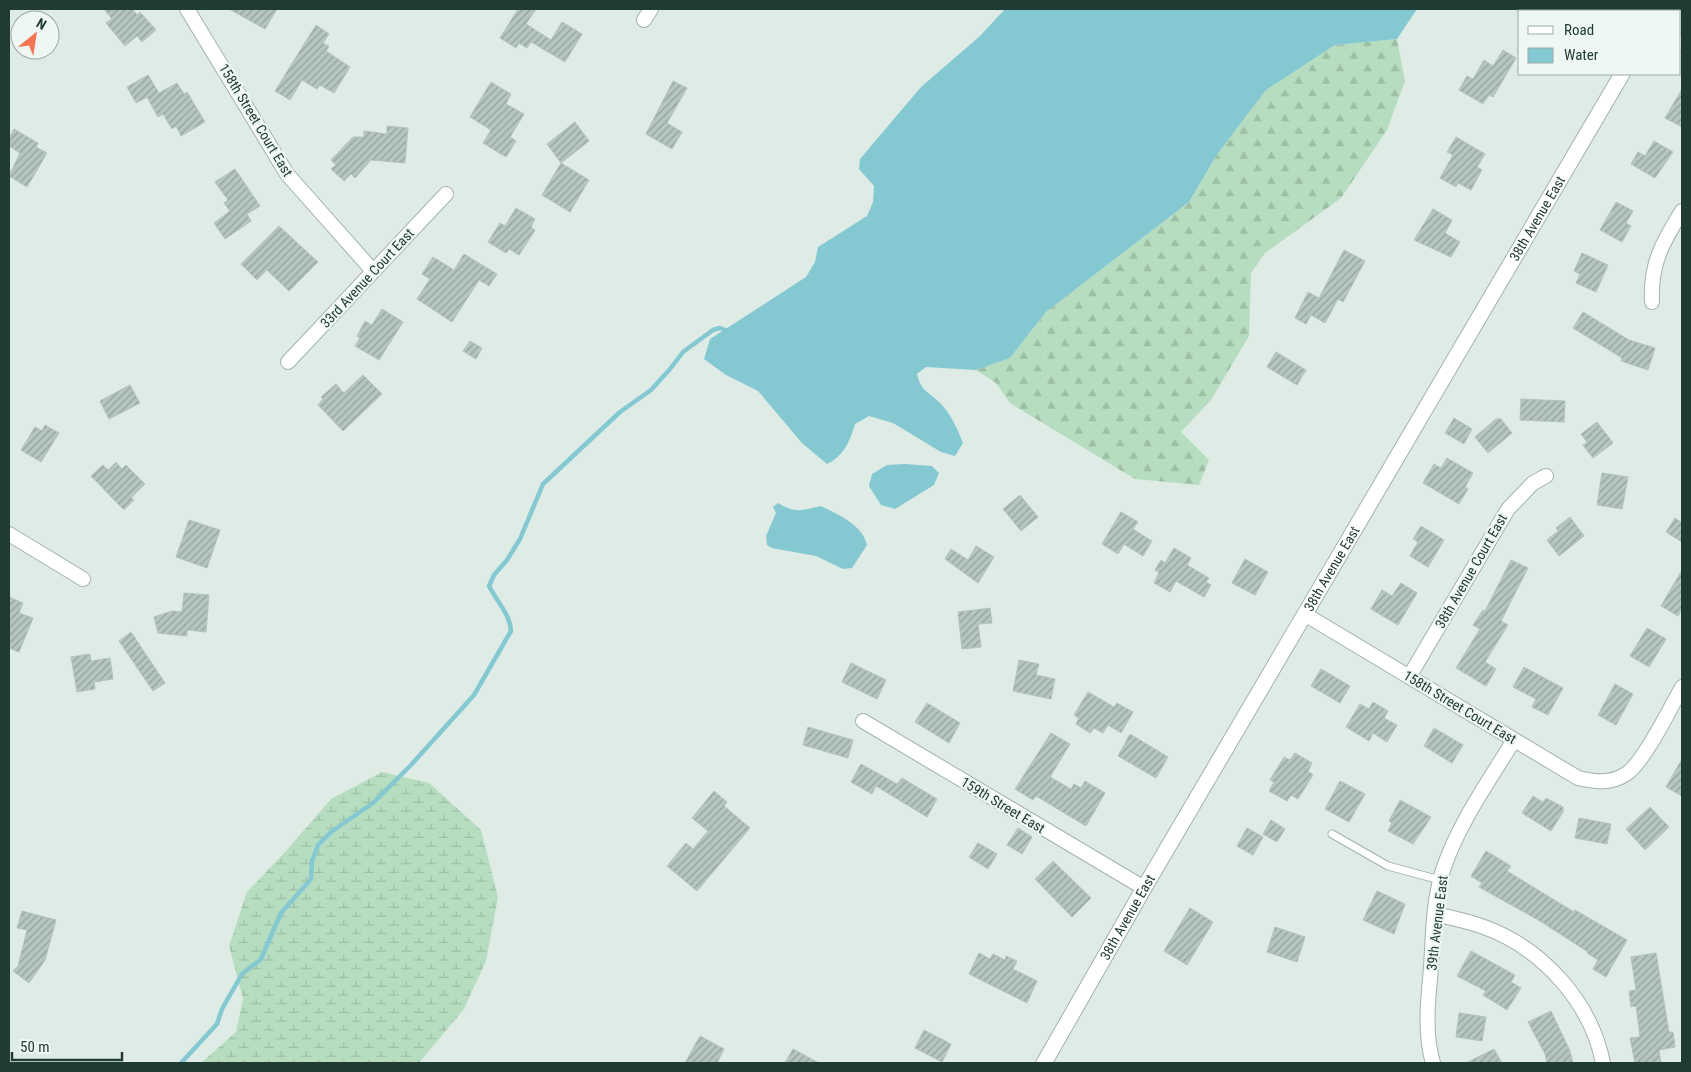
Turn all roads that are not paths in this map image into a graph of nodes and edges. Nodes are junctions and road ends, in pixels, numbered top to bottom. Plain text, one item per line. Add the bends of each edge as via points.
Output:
1 (187, 9) edge
2 (1621, 75) edge
3 (446, 194) dead end
4 (1682, 211) edge
5 (373, 270) junction
6 (1652, 302) dead end
7 (288, 362) dead end
8 (1546, 476) dead end
9 (9, 534) edge
10 (83, 579) dead end
11 (1306, 615) junction
12 (1409, 677) junction
13 (1682, 687) edge
14 (863, 721) dead end
15 (1514, 740) junction
16 (1332, 834) dead end
17 (1440, 880) junction
18 (1144, 888) junction
19 (1436, 914) junction
20 (1044, 1063) edge
21 (1433, 1063) edge
22 (1603, 1063) edge

1 - 5 street, 158th Street Court East via 287,174
2 - 11 street, 38th Avenue East
3 - 5 street, 33rd Avenue Court East
4 - 6 street via 1660,247
5 - 7 street, 33rd Avenue Court East
8 - 12 street, 38th Avenue Court East via 1533,483 1508,509
9 - 10 street
11 - 12 street, 158th Street Court East
11 - 18 street, 38th Avenue East
12 - 15 street, 158th Street Court East
13 - 15 street, 158th Street Court East via 1632,770 1620,778 1602,782 1578,778
14 - 18 street, 159th Street East
15 - 17 street, 39th Avenue East via 1462,827
16 - 17 lane via 1388,866
17 - 19 street, 39th Avenue East
18 - 20 street, 38th Avenue East
19 - 21 street, 39th Avenue East via 1428,1002 1429,1050
19 - 22 street via 1486,927 1548,966 1581,1006

